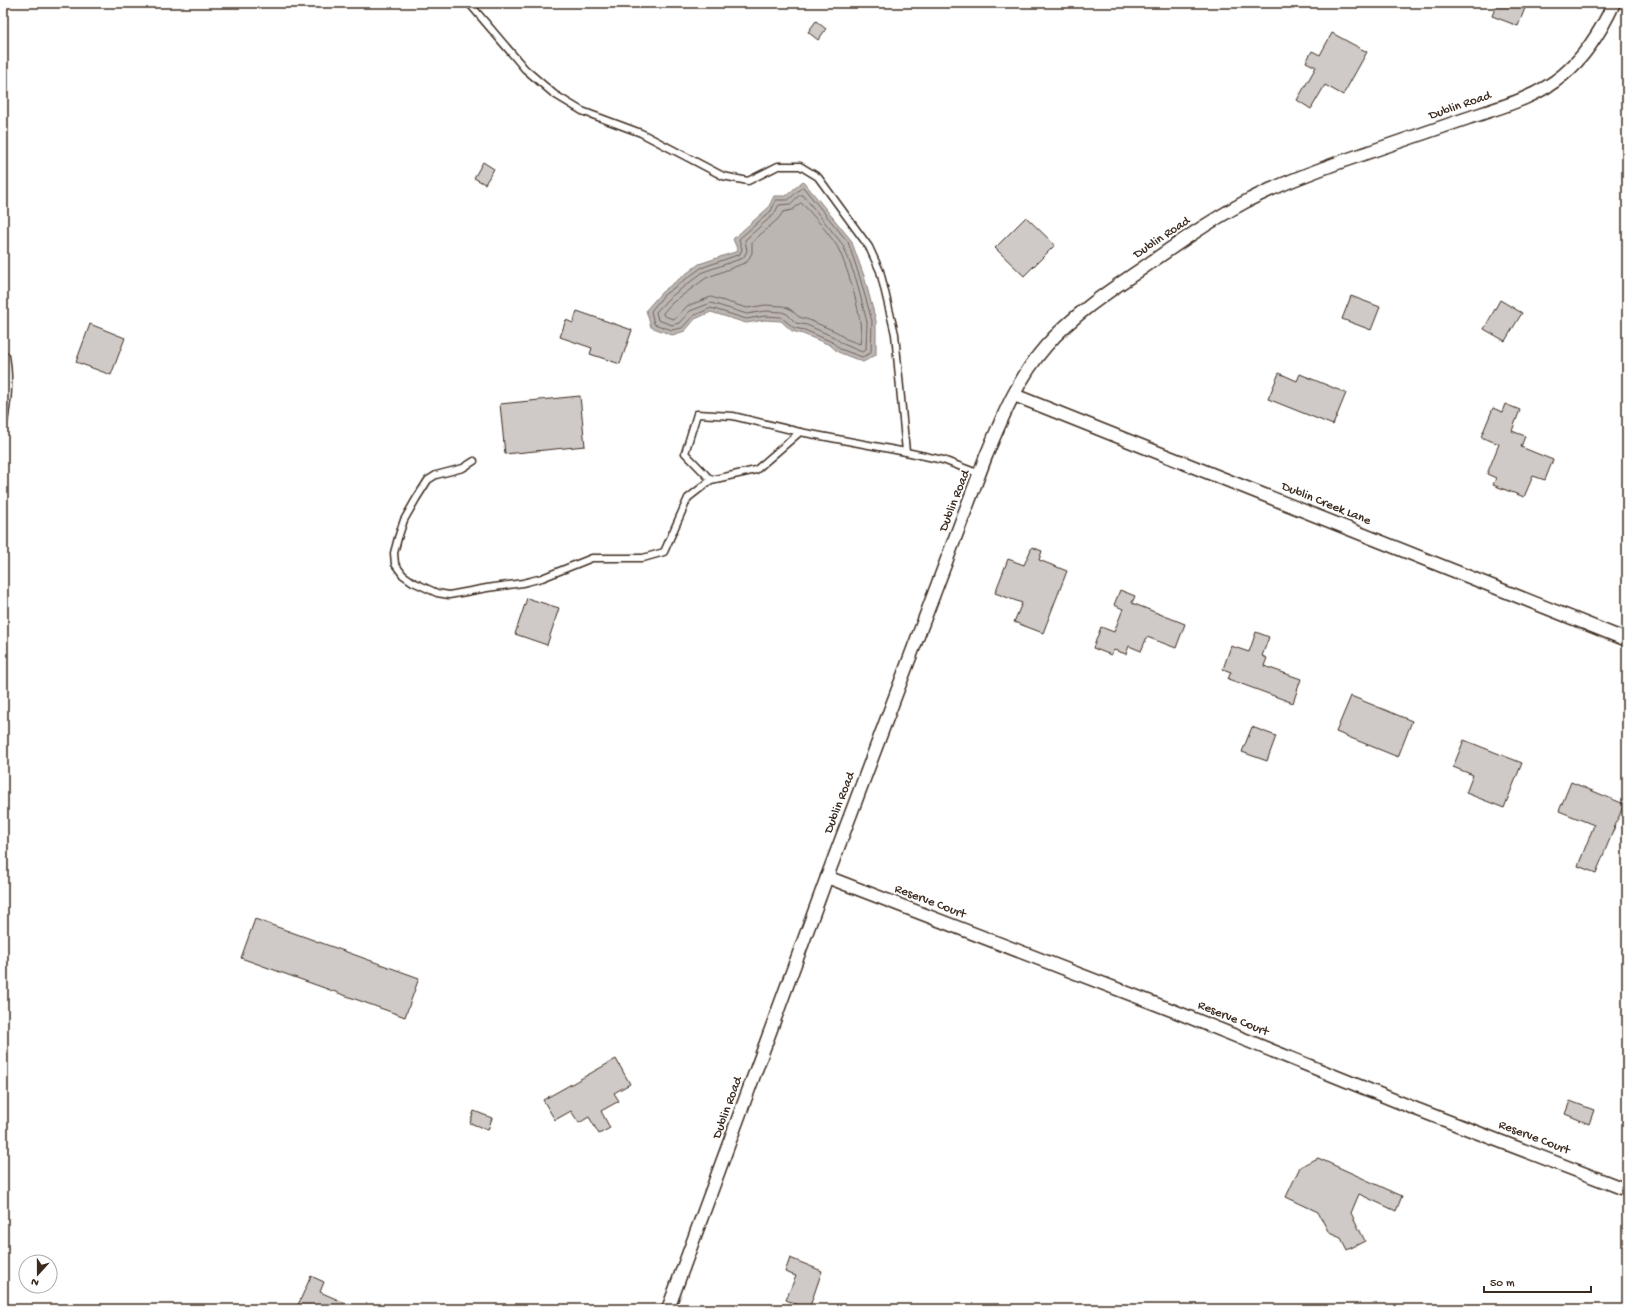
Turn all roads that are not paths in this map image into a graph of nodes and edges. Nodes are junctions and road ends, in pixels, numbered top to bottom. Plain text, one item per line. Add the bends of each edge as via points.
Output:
1 (469, 3) edge
2 (1614, 3) edge
3 (3, 355) edge
4 (1014, 395) junction
5 (3, 427) edge
6 (800, 432) junction
7 (906, 452) junction
8 (474, 461) dead end
9 (980, 474) junction
10 (711, 480) junction
11 (1627, 640) edge
12 (827, 877) junction
13 (1627, 1190) edge
14 (668, 1309) edge

1 - 7 lane via 525,69 554,94 582,111 641,133 723,176 748,181 778,166 800,166 818,177 869,247 880,271 895,334
2 - 4 street, Dublin Road via 1583,54 1564,74 1542,90 1507,105 1277,186 1186,238 1072,319 1045,347
3 - 5 lane via 6,356 9,379
4 - 9 street, Dublin Road via 997,429
4 - 11 street, Dublin Creek Lane
6 - 7 lane
6 - 10 lane via 756,470
6 - 10 lane via 733,416 697,414 684,453
7 - 9 lane via 943,460
8 - 10 lane via 463,468 436,475 428,480 416,499 394,553 395,564 403,576 449,595 523,584 592,558 643,558 664,552 688,498
9 - 12 street, Dublin Road
12 - 13 street, Reserve Court
12 - 14 street, Dublin Road

